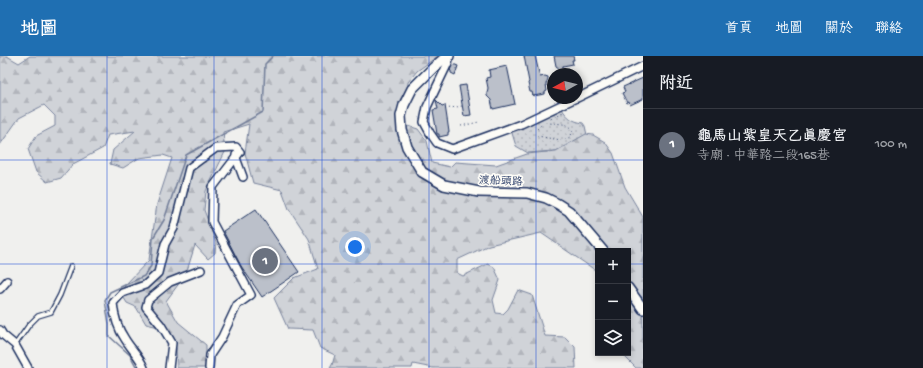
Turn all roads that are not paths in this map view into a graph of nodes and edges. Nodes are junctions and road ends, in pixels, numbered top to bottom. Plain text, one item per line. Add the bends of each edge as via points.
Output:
1 (447, 56) edge
2 (450, 56) edge
3 (643, 66) edge
4 (583, 95) edge
5 (563, 104) edge
6 (236, 158) junction
7 (243, 178) dead end
8 (600, 248) edge
9 (71, 266) dead end
10 (201, 270) dead end
11 (7, 282) dead end
12 (0, 289) edge
13 (631, 292) edge
14 (643, 309) edge
15 (0, 330) edge
16 (14, 346) junction
17 (28, 368) edge
18 (144, 368) edge
19 (168, 368) edge
20 (209, 368) edge

1 - 8 street, 渡船頭路 via 412,89 401,116 406,147 422,172 444,185 479,192 527,193 546,198 569,211
2 - 5 street via 427,107 424,122 437,142 452,149 521,124
3 - 4 street
6 - 7 street
6 - 18 street via 240,152 236,147 216,148 189,168 174,228 165,244 158,273 145,285 122,293 113,303 114,314 124,339
6 - 20 street via 213,187 212,222 252,295 237,306 210,355
9 - 16 lane via 51,312 38,316
10 - 19 street via 170,282 148,300 146,307 172,343
11 - 12 street
13 - 14 street
15 - 16 street
16 - 17 street

